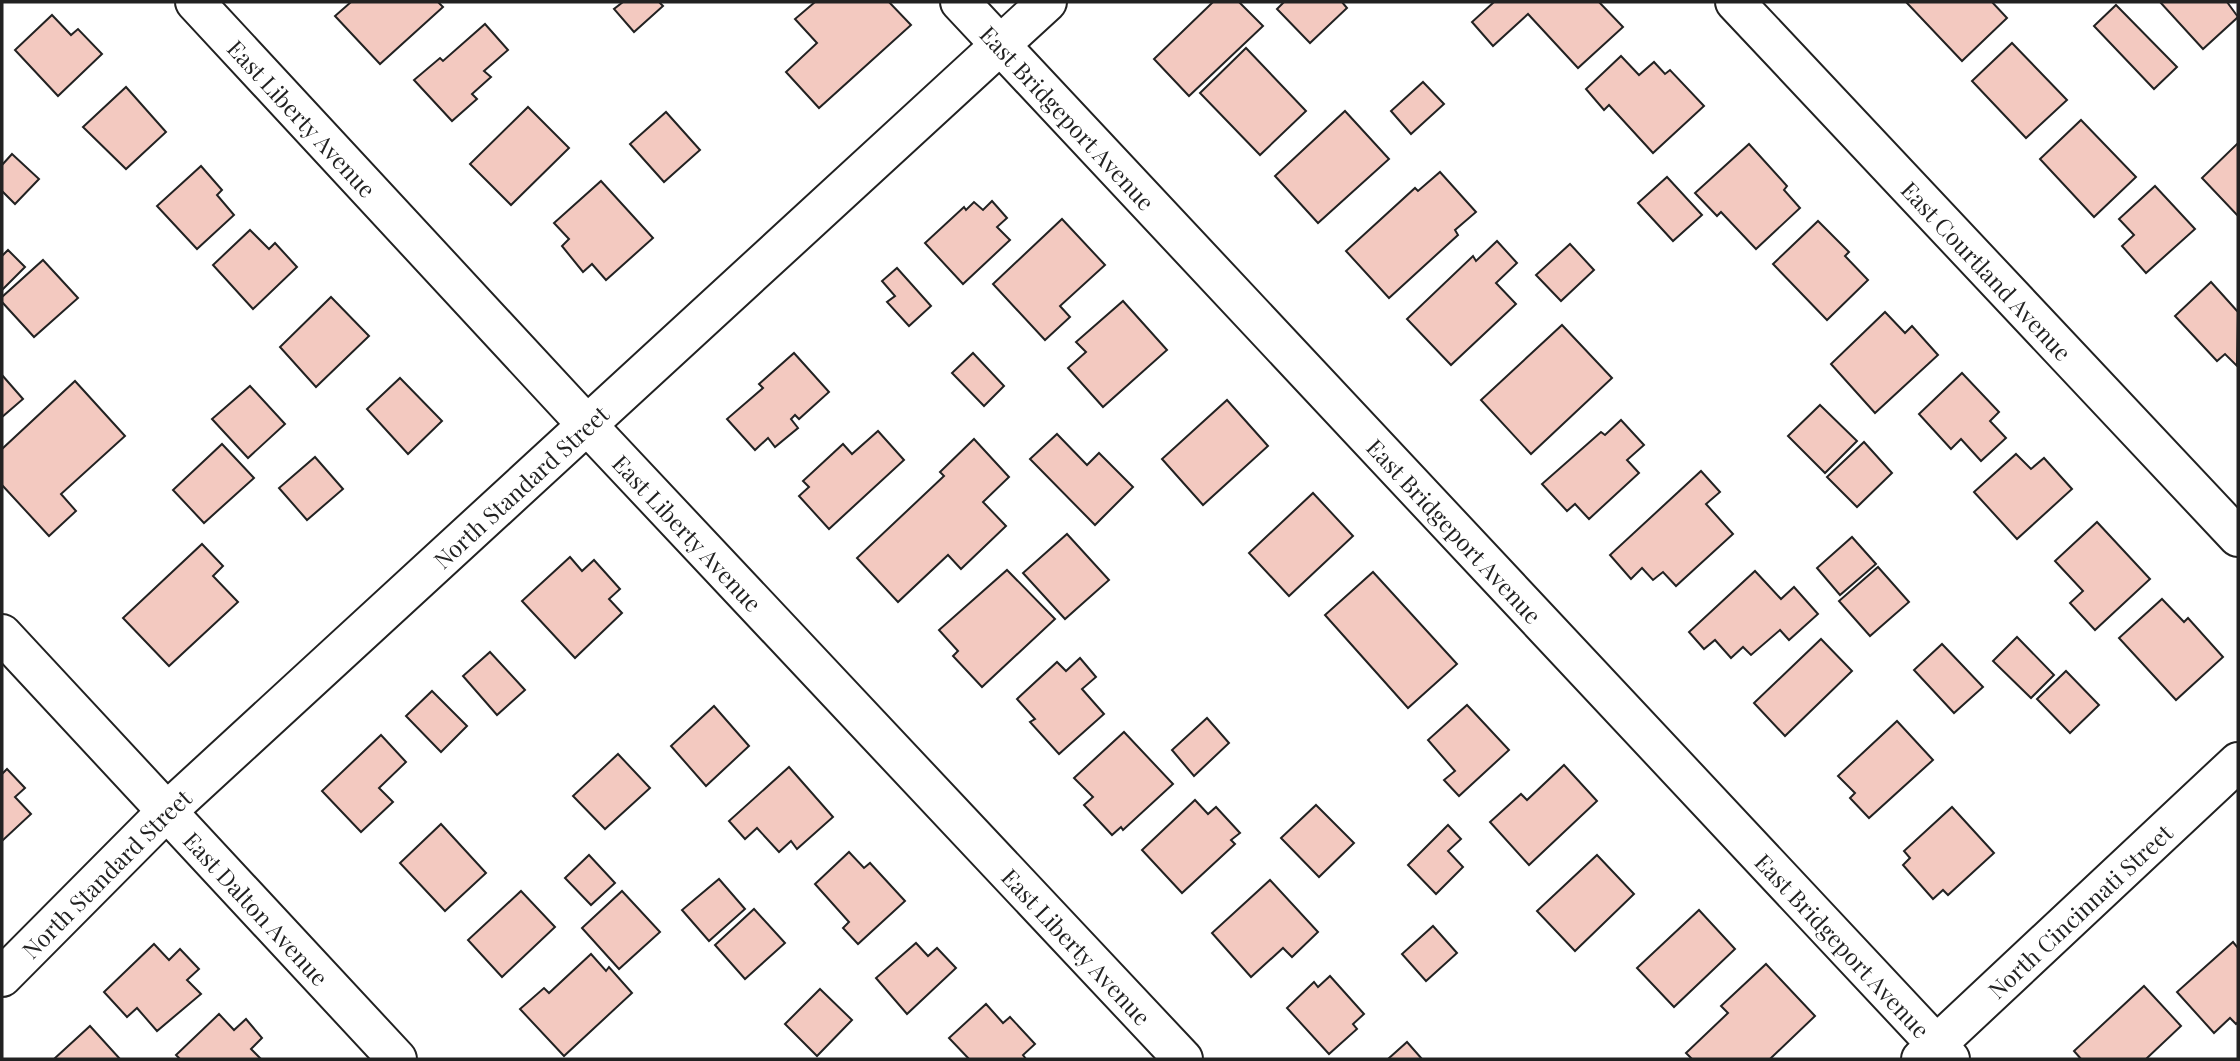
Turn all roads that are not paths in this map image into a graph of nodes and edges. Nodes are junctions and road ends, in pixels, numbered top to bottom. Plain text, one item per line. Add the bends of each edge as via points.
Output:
1 (195, 2) edge
2 (960, 2) edge
3 (1047, 2) edge
4 (1735, 2) edge
5 (1000, 46) junction
6 (588, 426) junction
7 (2238, 537) edge
8 (2, 634) edge
9 (2238, 762) edge
10 (165, 813) junction
11 (2, 977) edge
12 (1936, 1054) edge
13 (397, 1059) edge
14 (1184, 1059) edge

1 - 6 street, East Liberty Avenue
2 - 5 street, East Bridgeport Avenue
3 - 5 street, North Standard Street
4 - 7 street, East Courtland Avenue
5 - 6 street, North Standard Street
5 - 12 street, East Bridgeport Avenue
6 - 10 street, North Standard Street
6 - 14 street, East Liberty Avenue
8 - 10 street, East Dalton Avenue
9 - 12 street, North Cincinnati Street
10 - 11 street, North Standard Street
10 - 13 street, East Dalton Avenue

